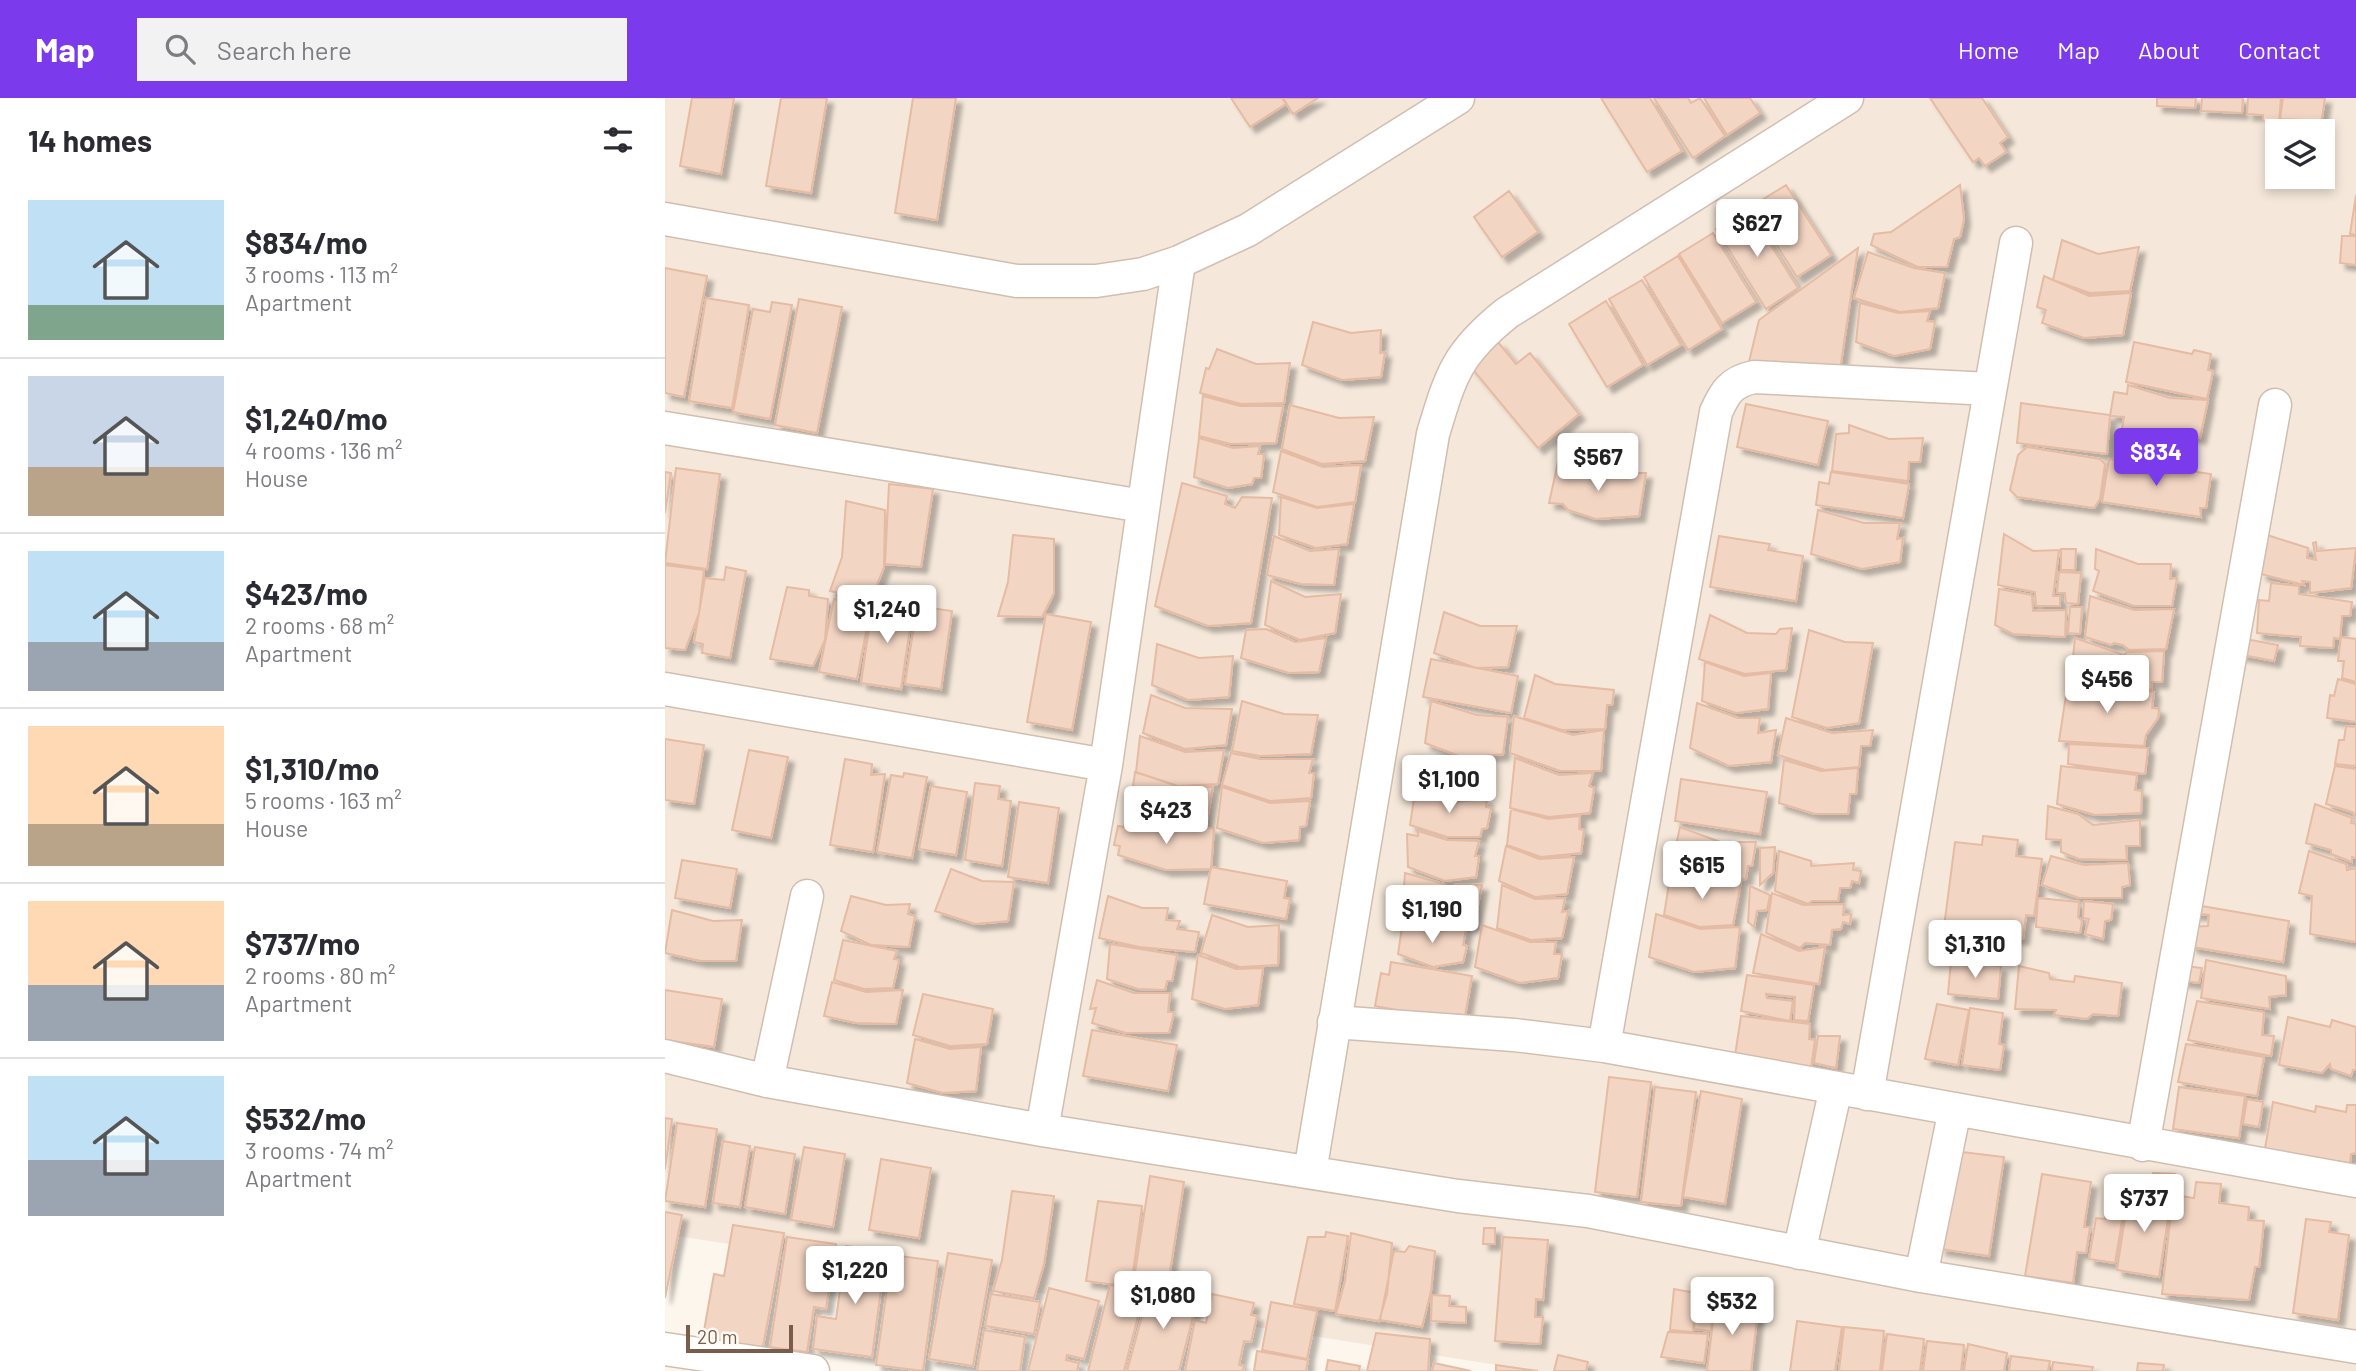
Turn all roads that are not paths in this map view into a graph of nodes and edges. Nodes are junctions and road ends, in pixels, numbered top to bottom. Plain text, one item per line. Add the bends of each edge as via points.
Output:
1 (1458, 98) edge
2 (1847, 98) edge
3 (665, 219) edge
4 (2016, 243) dead end
5 (1179, 262) junction
6 (1990, 389) junction
7 (2275, 405) dead end
8 (665, 428) edge
9 (1143, 506) junction
10 (665, 689) edge
11 (1106, 765) junction
12 (807, 896) dead end
13 (1334, 1021) junction
14 (1604, 1046) junction
15 (665, 1056) edge
16 (767, 1082) junction
17 (1836, 1088) junction
18 (1867, 1094) junction
19 (1955, 1109) junction
20 (1042, 1130) junction
21 (2143, 1144) junction
22 (1310, 1172) junction
23 (2356, 1181) edge
24 (1799, 1253) junction
25 (1921, 1276) junction
26 (2356, 1347) edge
27 (665, 1349) edge
28 (813, 1371) edge

1 - 5 street via 1248,230
2 - 13 street via 1507,313 1460,358 1433,434
3 - 5 street via 1017,281 1096,281 1143,274
4 - 6 street
5 - 9 street
6 - 14 street via 1754,377 1727,389 1716,412
6 - 18 street
7 - 21 street
8 - 9 street
9 - 11 street
10 - 11 street
11 - 20 street
12 - 16 street
13 - 14 street
13 - 22 street
14 - 17 street
15 - 16 street
16 - 20 street
17 - 18 street
17 - 24 street
18 - 19 street
19 - 21 street
19 - 25 street
20 - 22 street
21 - 23 street
22 - 24 street via 1588,1211
24 - 25 street
25 - 26 street
27 - 28 street

